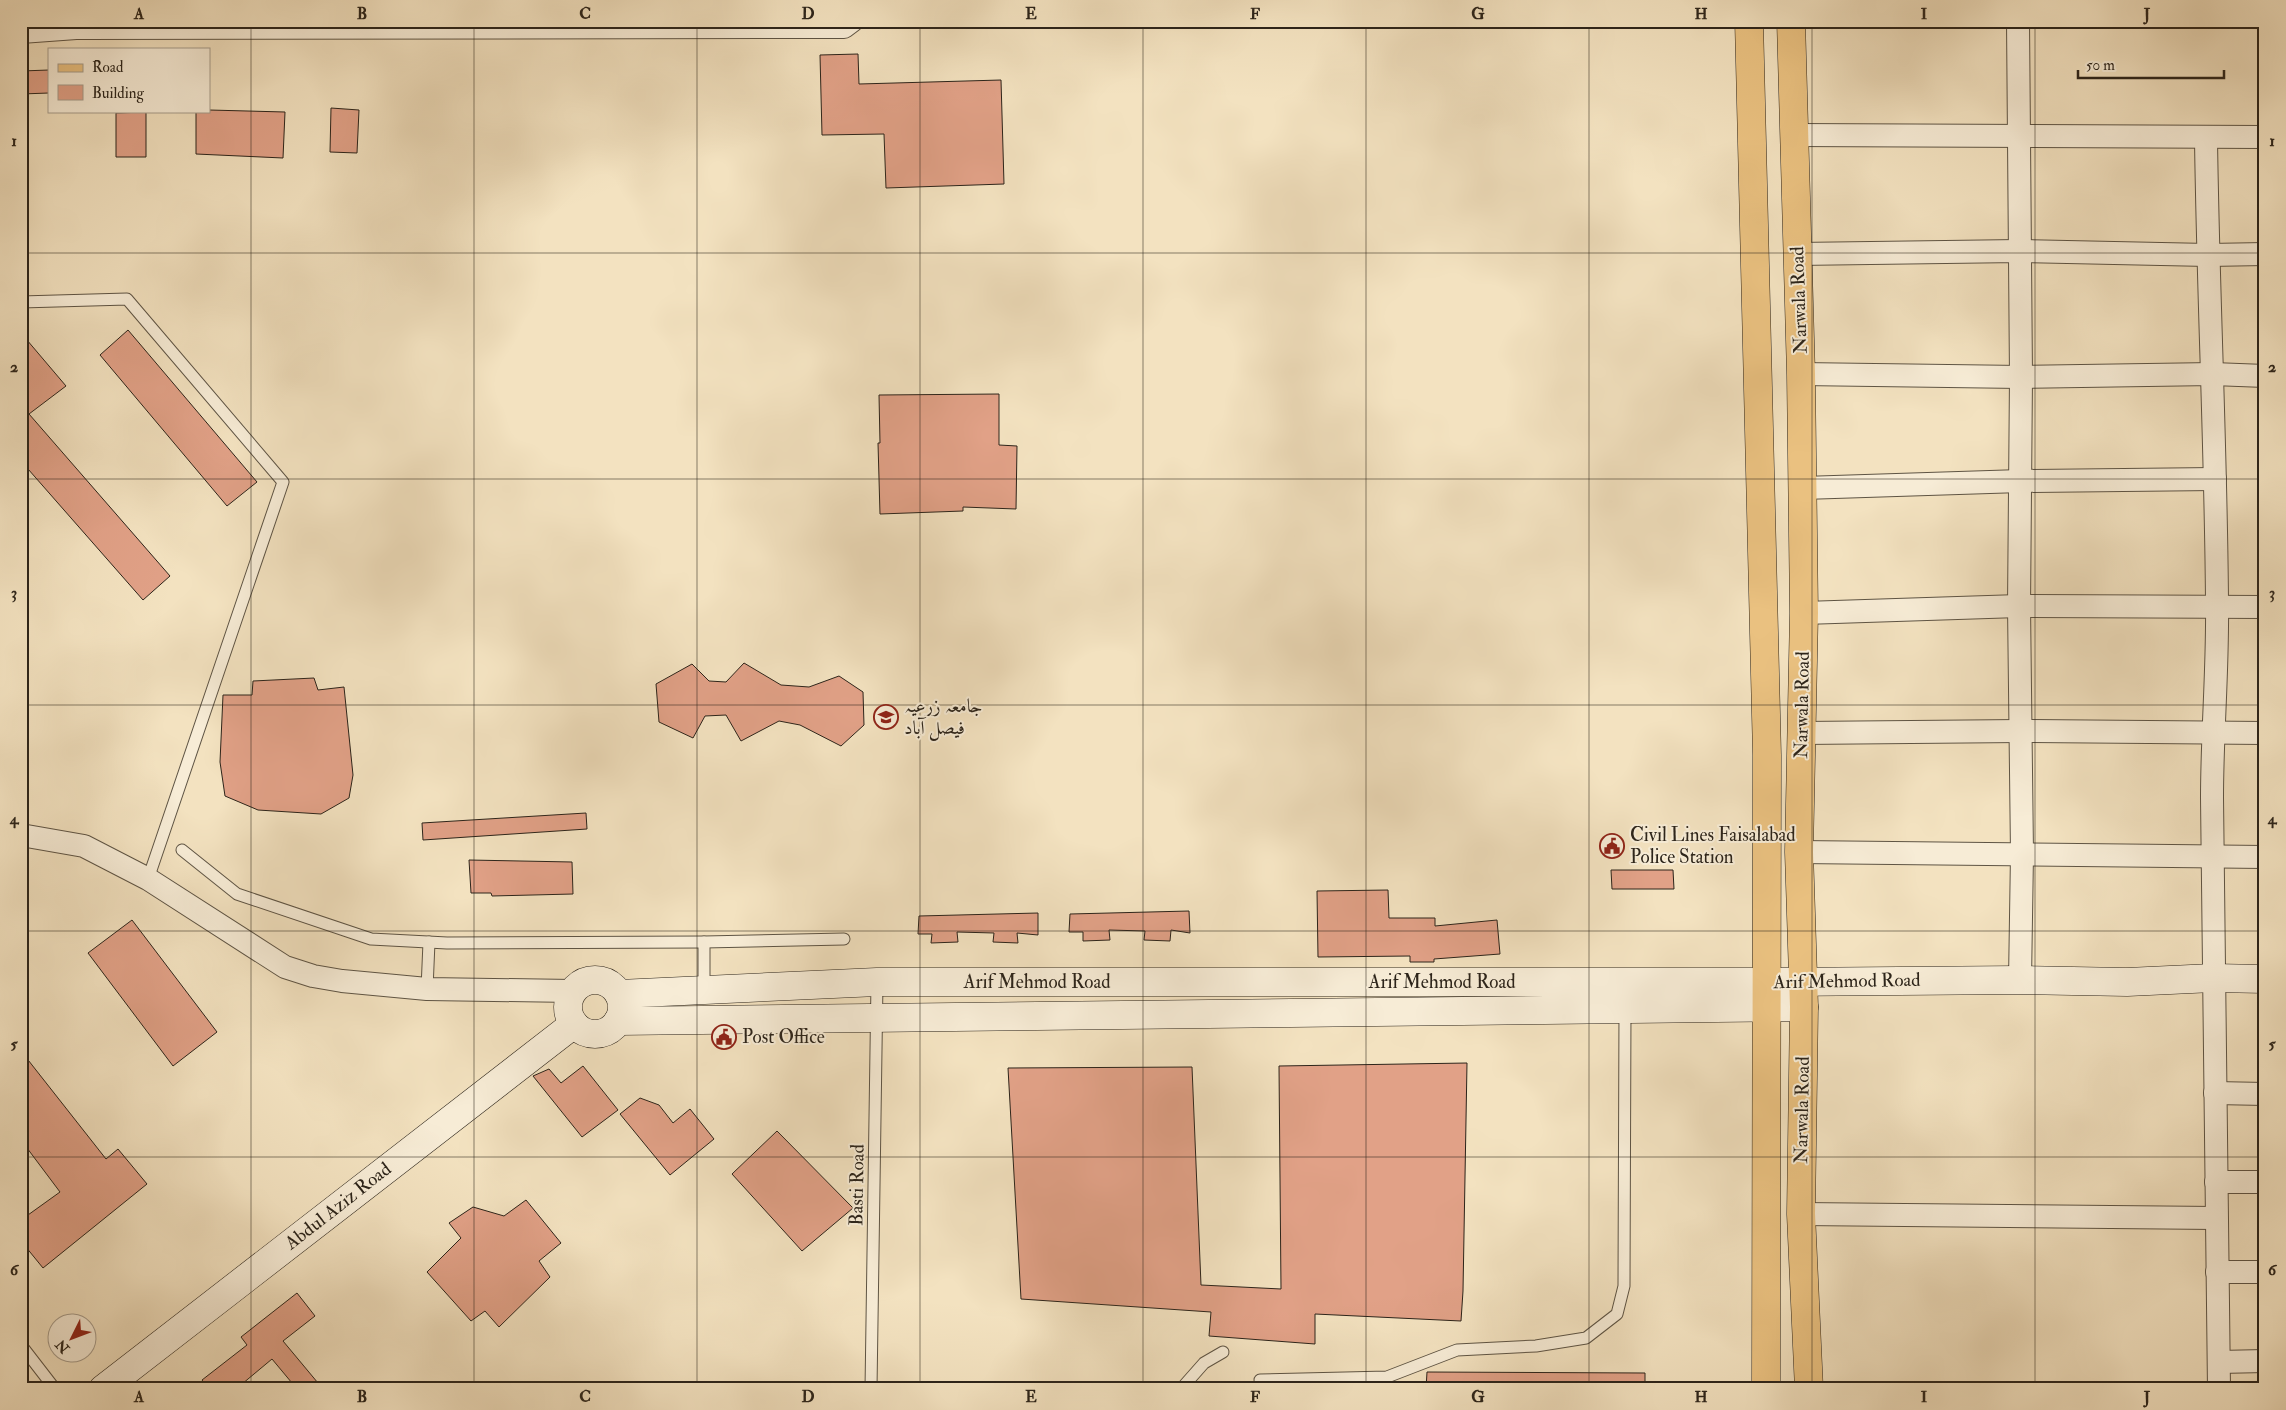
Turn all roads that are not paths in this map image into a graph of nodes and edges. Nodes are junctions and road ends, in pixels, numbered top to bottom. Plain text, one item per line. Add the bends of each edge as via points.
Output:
1 (852, 21) edge
2 (1749, 21) edge
3 (1792, 21) edge
4 (2018, 21) edge
5 (388, 24) edge
6 (626, 24) edge
7 (76, 25) edge
8 (205, 25) edge
9 (21, 32) edge
10 (1793, 135) junction
11 (2020, 136) junction
12 (2265, 137) edge
13 (2206, 138) junction
14 (2019, 251) junction
15 (1797, 254) junction
16 (2265, 254) edge
17 (2208, 255) junction
18 (21, 302) edge
19 (1801, 374) junction
20 (2213, 374) junction
21 (2022, 376) junction
22 (2265, 376) edge
23 (2215, 479) junction
24 (2021, 481) junction
25 (1802, 488) junction
26 (2019, 606) junction
27 (2265, 607) edge
28 (2217, 608) junction
29 (1804, 613) junction
30 (2020, 730) junction
31 (1802, 733) junction
32 (2265, 733) edge
33 (2212, 734) junction
34 (21, 835) edge
35 (182, 850) dead end
36 (1799, 852) junction
37 (2022, 854) junction
38 (2212, 856) junction
39 (2265, 857) edge
40 (148, 879) junction
41 (844, 939) dead end
42 (429, 942) junction
43 (704, 942) junction
44 (2213, 978) junction
45 (2265, 979) edge
46 (2020, 980) junction
47 (877, 982) junction
48 (953, 982) junction
49 (1188, 982) junction
50 (1508, 982) junction
51 (427, 989) junction
52 (704, 990) junction
53 (572, 991) junction
54 (1803, 994) junction
55 (1767, 995) junction
56 (619, 1007) junction
57 (1625, 1009) junction
58 (1508, 1010) junction
59 (1188, 1014) junction
60 (954, 1016) junction
61 (877, 1017) junction
62 (574, 1024) junction
63 (2215, 1093) junction
64 (2265, 1094) edge
65 (2216, 1182) junction
66 (2265, 1182) edge
67 (1801, 1214) junction
68 (2216, 1218) junction
69 (2217, 1272) junction
70 (2265, 1272) edge
71 (21, 1345) edge
72 (1223, 1352) dead end
73 (2265, 1361) edge
74 (2219, 1362) junction
75 (1260, 1380) dead end
76 (1387, 1383) edge
77 (55, 1389) edge
78 (103, 1389) edge
79 (871, 1389) edge
80 (1181, 1389) edge
81 (1766, 1389) edge
82 (1809, 1389) edge
83 (2219, 1389) edge

1 - 6 street via 844,27
2 - 55 main road, Narwala Road via 1767,754
3 - 10 main road, Narwala Road
4 - 11 street
5 - 6 street
5 - 8 street
7 - 8 street
7 - 9 street
10 - 11 street
10 - 15 main road, Narwala Road
11 - 13 street
11 - 14 street
12 - 13 street
13 - 17 street
14 - 15 street
14 - 17 street
14 - 21 street
15 - 19 main road, Narwala Road
16 - 17 street
17 - 20 street
18 - 40 lane via 127,299 283,482
19 - 21 street
19 - 25 main road, Narwala Road
20 - 21 street
20 - 22 street
20 - 23 street
21 - 24 street
23 - 24 street
23 - 28 street
24 - 25 street
24 - 26 street
25 - 29 main road, Narwala Road
26 - 28 street
26 - 29 street
26 - 30 street
27 - 28 street
28 - 33 street
29 - 31 main road, Narwala Road
30 - 31 street
30 - 33 street
30 - 37 street
31 - 36 main road, Narwala Road
32 - 33 street
33 - 38 street
34 - 40 street via 84,846
35 - 42 lane via 237,894 371,939
36 - 37 street
36 - 54 main road, Narwala Road
37 - 38 street
37 - 46 street
38 - 39 street
38 - 44 street
40 - 51 street via 285,967 342,981
41 - 43 lane
42 - 43 lane
42 - 51 lane
43 - 52 lane
44 - 45 street, Arif Mehmod Road
44 - 46 street, Arif Mehmod Road via 2127,982
44 - 63 street
46 - 54 street, Arif Mehmod Road
47 - 48 street, Arif Mehmod Road
47 - 52 street, Arif Mehmod Road
47 - 61 lane, Basti Road
48 - 49 street, Arif Mehmod Road
48 - 60 street
49 - 50 street, Arif Mehmod Road
49 - 59 street
50 - 55 street, Arif Mehmod Road
50 - 58 street
51 - 53 street
52 - 56 street, Arif Mehmod Road
53 - 56 street via 579,984 596,980 606,982
53 - 62 street via 568,1008
54 - 55 street, Arif Mehmod Road
54 - 67 main road, Narwala Road
55 - 57 street
55 - 81 main road, Narwala Road
56 - 61 street
56 - 62 street via 605,1032 597,1034 581,1030
57 - 58 street
57 - 76 lane via 1624,1286 1617,1314 1586,1338 1536,1346 1457,1350
58 - 59 street
59 - 60 street
60 - 61 street
61 - 79 lane, Basti Road
62 - 78 street, Abdul Aziz Road
63 - 64 street
63 - 65 street
65 - 66 street
65 - 68 street
67 - 68 street
67 - 82 main road, Narwala Road
68 - 69 street
69 - 70 street
69 - 74 street
71 - 77 lane
72 - 80 lane via 1204,1363
73 - 74 street
74 - 83 street
75 - 76 lane

